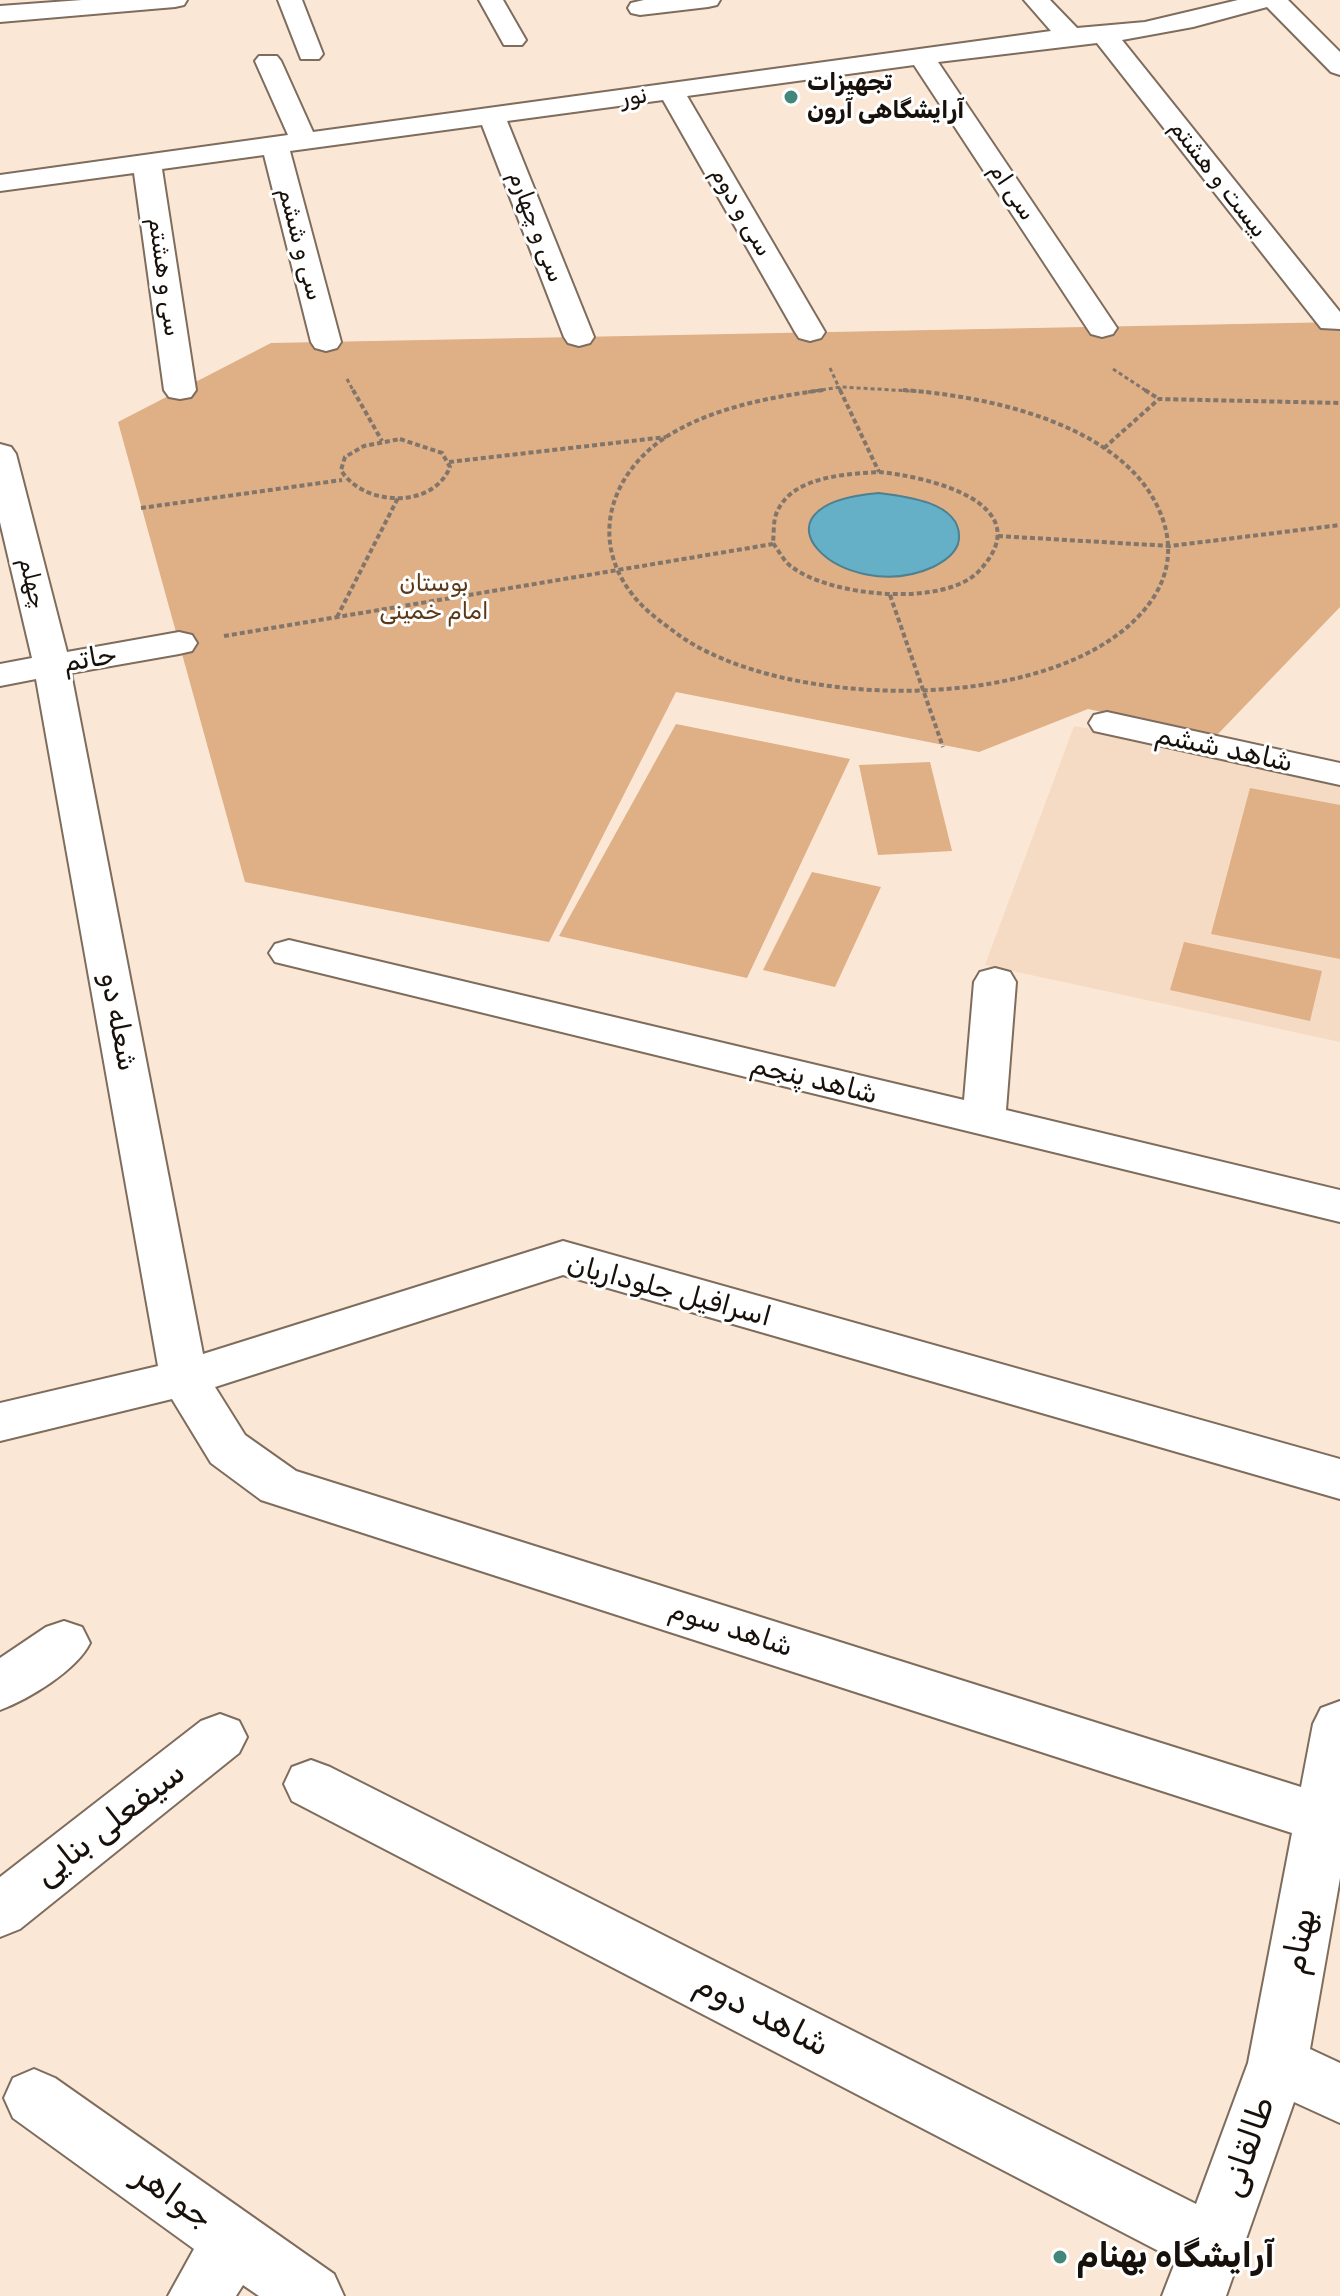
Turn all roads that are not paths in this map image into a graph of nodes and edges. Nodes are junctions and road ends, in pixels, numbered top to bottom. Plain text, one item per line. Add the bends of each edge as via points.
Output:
1 (175, 0) edge
2 (290, 0) edge
3 (491, 0) edge
4 (708, 0) edge
5 (1036, 0) edge
6 (1265, 0) edge
7 (1274, 0) edge
8 (638, 4) edge
9 (64, 5) edge
10 (0, 14) edge
11 (648, 36) dead end
12 (1070, 36) junction
13 (1105, 36) junction
14 (513, 40) dead end
15 (310, 54) dead end
16 (922, 57) junction
17 (268, 61) dead end
18 (1340, 67) edge
19 (671, 91) junction
20 (492, 116) junction
21 (304, 142) junction
22 (275, 146) junction
23 (147, 164) junction
24 (2, 175) edge
25 (1332, 322) dead end
26 (1102, 328) dead end
27 (810, 332) road end
28 (579, 337) dead end
29 (326, 342) road end
30 (180, 390) dead end
31 (0, 454) edge
32 (179, 643) road end
33 (52, 666) junction
34 (0, 675) edge
35 (1107, 723) dead end
36 (1340, 774) edge
37 (289, 953) dead end
38 (995, 982) dead end
39 (984, 1120) junction
40 (1340, 1206) edge
41 (184, 1378) junction
42 (0, 1422) edge
43 (1340, 1479) edge
44 (64, 1643) dead end
45 (0, 1687) edge
46 (1340, 1724) edge
47 (220, 1737) dead end
48 (311, 1784) dead end
49 (1323, 1818) junction
50 (0, 1911) edge
51 (1278, 2063) junction
52 (1340, 2094) edge
53 (34, 2098) dead end
54 (235, 2241) junction
55 (1203, 2271) edge
56 (200, 2296) edge
57 (312, 2296) edge

1 - 9 street
2 - 15 street
3 - 14 street
4 - 8 street
5 - 12 street
6 - 13 street, نور via 1204,18
7 - 18 street
8 - 11 street
9 - 10 street
12 - 13 street, نور
12 - 16 street, نور
13 - 25 street, بیست و هشتم
16 - 19 street, نور
16 - 26 street, سی ام
17 - 21 street
19 - 20 street, نور
19 - 27 street, سی و دوم
20 - 21 street, نور
20 - 28 street, سی و چهارم
21 - 22 street, نور
22 - 23 street, نور
22 - 29 street, سی و ششم
23 - 24 street, نور
23 - 30 street, سی و هشتم
31 - 33 street, چهلم
32 - 33 street, حاتم
33 - 34 street, حاتم
33 - 41 street, شعله دو
35 - 36 street, شاهد ششم
37 - 39 street, شاهد پنجم
38 - 39 street
39 - 40 street, شاهد پنجم
41 - 42 street, اسرافیل جلوداریان
41 - 43 street, اسرافیل جلوداریان via 563,1258
41 - 49 street, شاهد سوم via 228,1449 279,1486
44 - 45 street
46 - 49 street, بهنام
47 - 50 street, سیفعلی بنایی
48 - 55 street, شاهد دوم
49 - 51 street, بهنام
51 - 52 street, طالقانی
51 - 55 street, طالقانی
53 - 54 street, جواهر
54 - 56 street
54 - 57 street, جواهر

